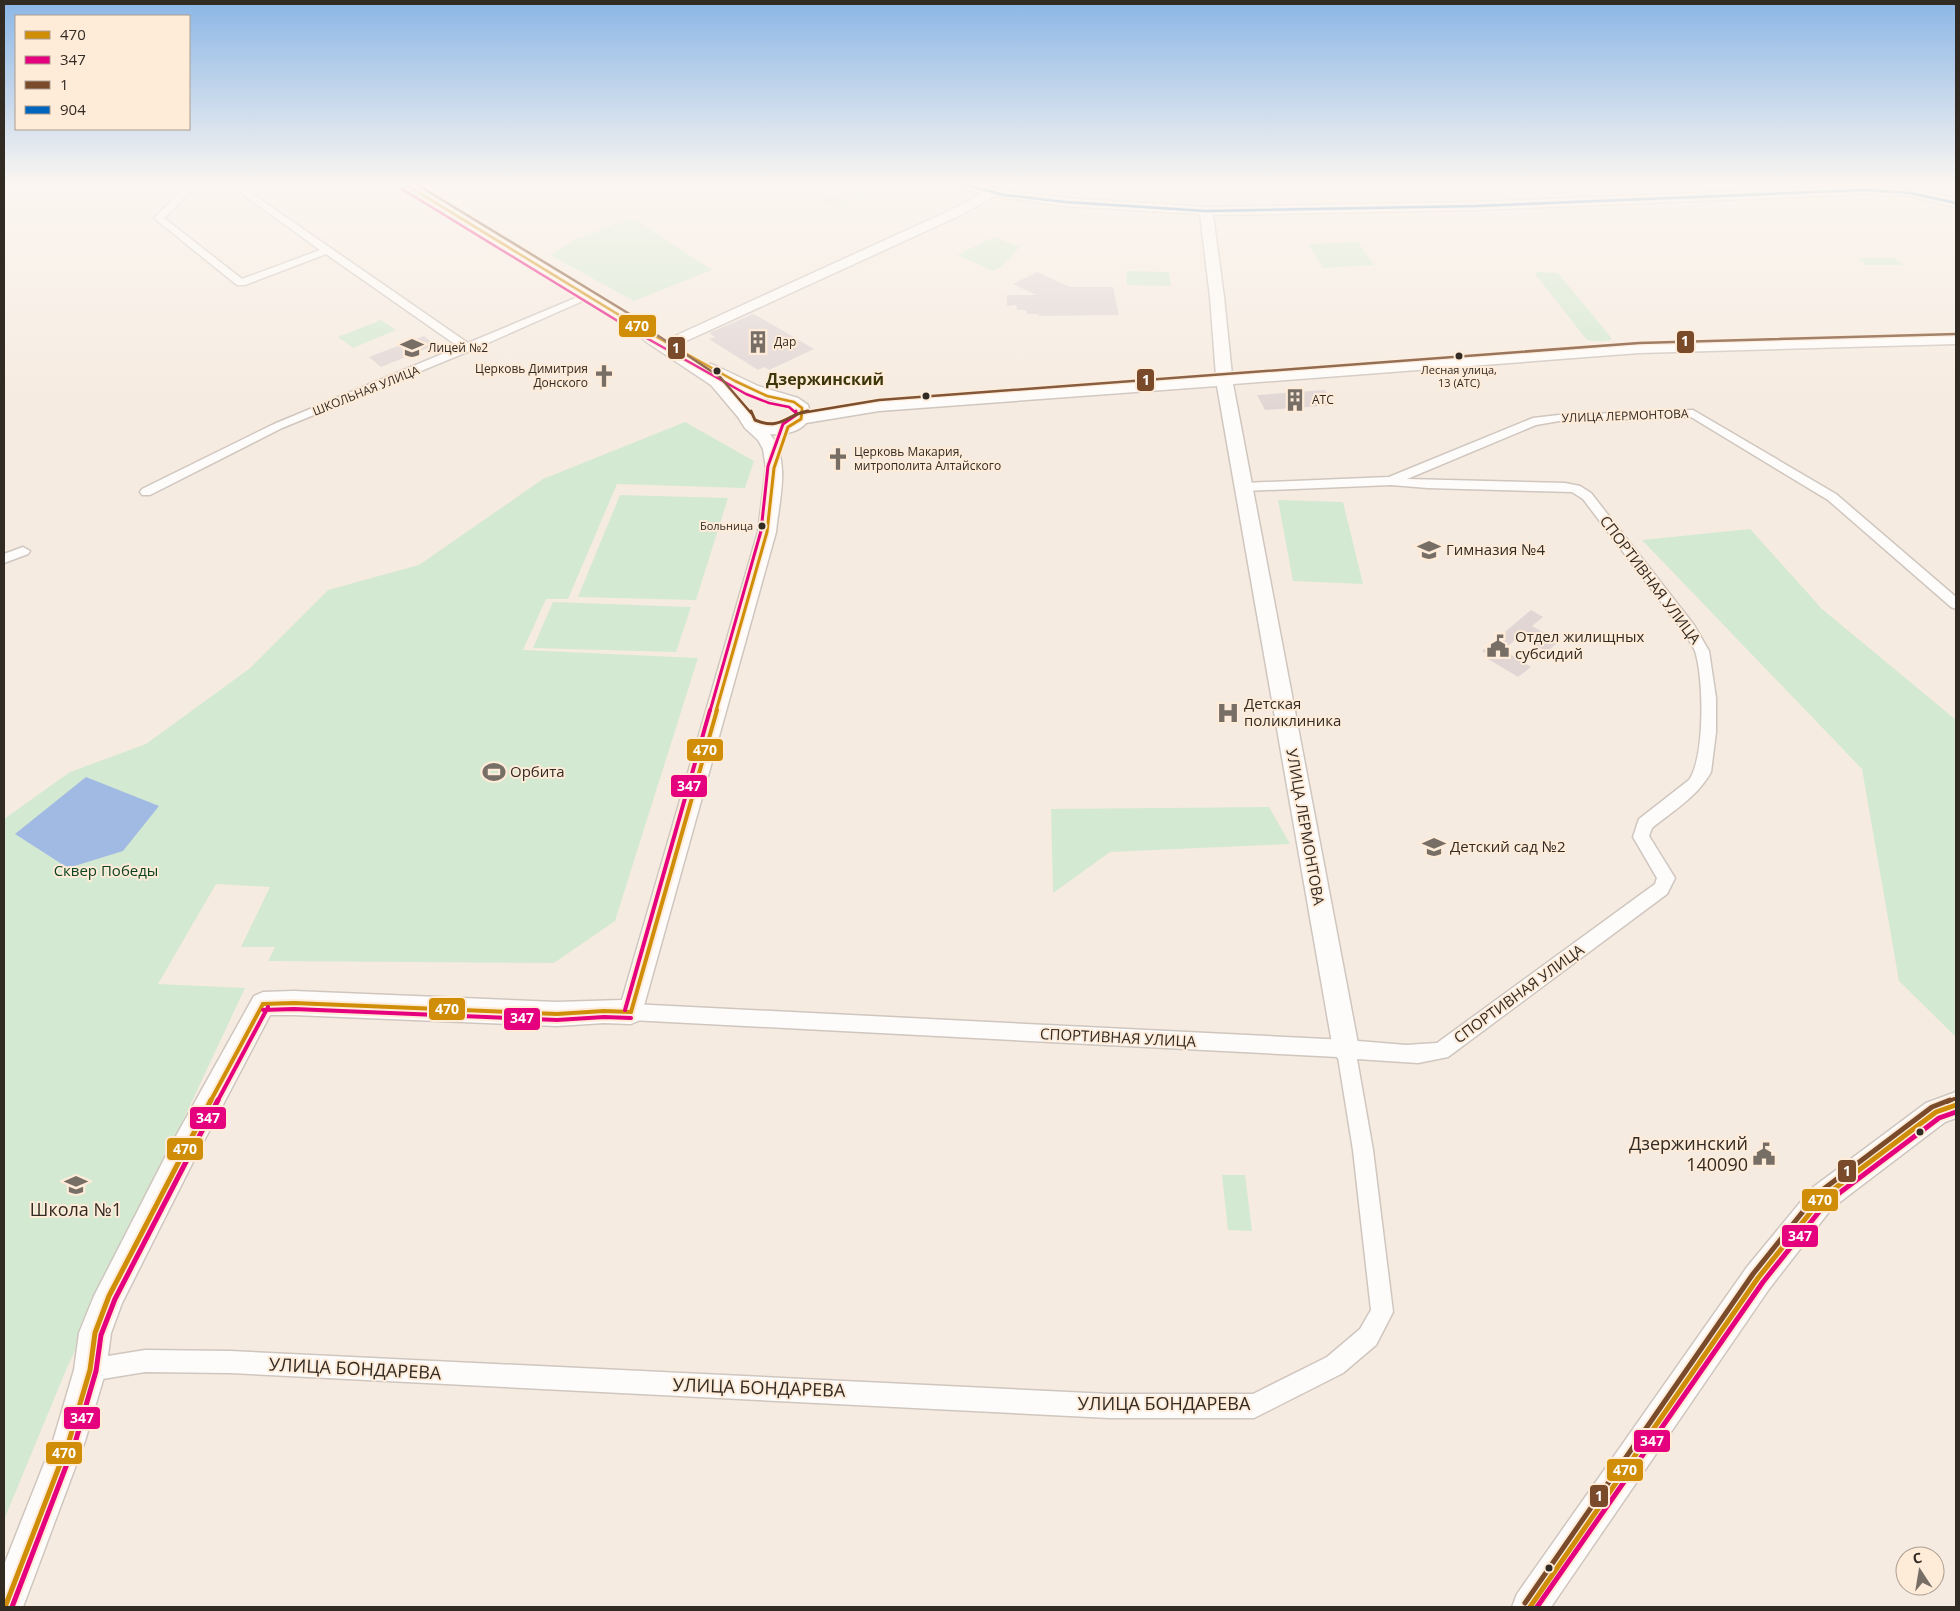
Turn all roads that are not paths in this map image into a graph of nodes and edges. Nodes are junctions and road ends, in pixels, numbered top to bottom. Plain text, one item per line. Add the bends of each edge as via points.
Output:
1 (211, 259) edge
2 (304, 259) edge
3 (340, 259) edge
4 (528, 259) edge
5 (854, 259) edge
6 (1212, 259) edge
7 (589, 296) junction
8 (637, 326) junction
9 (1956, 340) edge
10 (670, 343) junction
11 (468, 348) junction
12 (1225, 380) junction
13 (778, 398) junction
14 (795, 416) junction
15 (749, 420) junction
16 (774, 468) junction
17 (1391, 481) junction
18 (1243, 487) junction
19 (146, 492) dead end
20 (23, 550) dead end
21 (4, 559) edge
22 (1956, 604) edge
23 (631, 1012) junction
24 (1346, 1049) junction
25 (1956, 1105) edge
26 (90, 1370) junction
27 (5, 1607) edge
28 (1530, 1607) edge

1 - 2 street via 241,283
3 - 11 street
4 - 7 street
5 - 10 street
6 - 12 street, УЛИЦА ЛЕРМОНТОВА
7 - 8 street
7 - 11 street, ШКОЛЬНАЯ УЛИЦА
8 - 10 street
8 - 15 street via 716,382
9 - 12 street via 1640,350
10 - 13 street via 725,378
11 - 19 street, ШКОЛЬНАЯ УЛИЦА via 278,426
12 - 14 street via 879,406
12 - 18 street, УЛИЦА ЛЕРМОНТОВА
13 - 14 street
13 - 15 street via 757,403 748,411
14 - 15 street via 770,430
14 - 16 street
15 - 16 street via 768,444
16 - 23 street via 767,532
17 - 18 street, УЛИЦА ЛЕРМОНТОВА
17 - 22 street, УЛИЦА ЛЕРМОНТОВА via 1533,422 1558,418 1693,413 1832,497
17 - 24 street, СПОРТИВНАЯ УЛИЦА via 1565,487 1587,496 1689,628 1702,651 1709,698 1708,732 1703,772 1695,784 1645,824 1641,837 1666,878 1661,889 1441,1051 1429,1054
18 - 24 street, УЛИЦА ЛЕРМОНТОВА
20 - 21 street
23 - 24 street, СПОРТИВНАЯ УЛИЦА
23 - 26 street, СПОРТИВНАЯ УЛИЦА via 557,1014 263,1004 110,1296 95,1333
24 - 26 street, УЛИЦА БОНДАРЕВА via 1363,1150 1382,1312 1368,1337 1335,1365 1254,1406 1109,1406 230,1362 146,1360
25 - 28 street via 1936,1112 1822,1198 1758,1278
26 - 27 street via 69,1441

